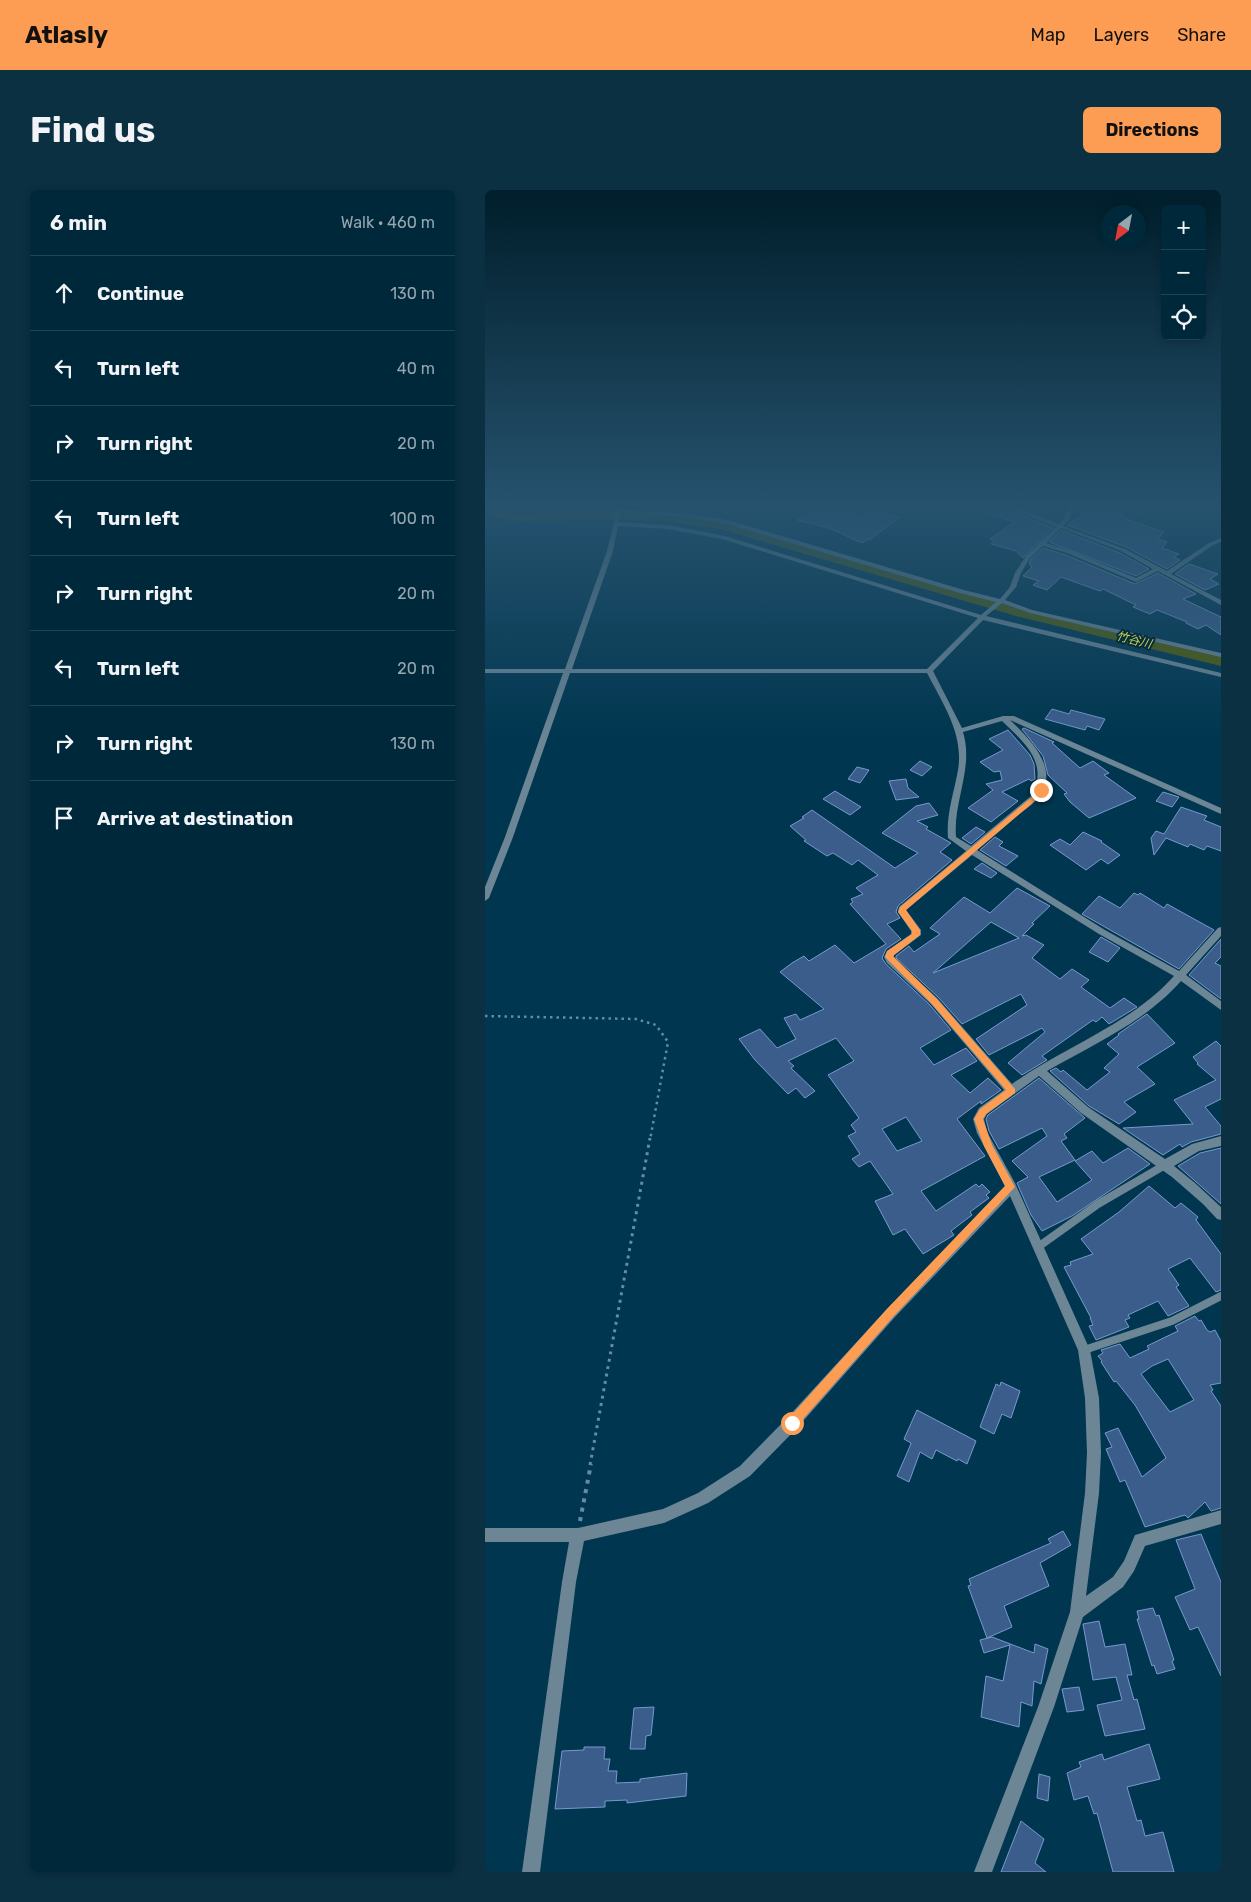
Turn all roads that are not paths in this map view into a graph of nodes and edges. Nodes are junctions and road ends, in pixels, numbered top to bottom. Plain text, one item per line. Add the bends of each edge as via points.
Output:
1 (598, 584) edge
2 (879, 584) edge
3 (937, 584) edge
4 (1014, 584) edge
5 (1187, 584) edge
6 (999, 602) junction
7 (1221, 603) edge
8 (983, 617) junction
9 (1221, 655) edge
10 (567, 671) junction
11 (929, 671) junction
12 (485, 672) edge
13 (1221, 675) edge
14 (1003, 718) junction
15 (959, 731) junction
16 (1221, 811) edge
17 (971, 850) junction
18 (485, 898) edge
19 (1221, 930) edge
20 (1181, 976) junction
21 (1221, 1006) edge
22 (1039, 1070) junction
23 (1012, 1091) junction
24 (1221, 1141) edge
25 (1165, 1165) junction
26 (1011, 1187) junction
27 (1221, 1215) edge
28 (1038, 1247) junction
29 (1221, 1296) edge
30 (1084, 1350) junction
31 (1220, 1518) edge
32 (485, 1535) edge
33 (578, 1535) junction
34 (1077, 1612) junction
35 (531, 1872) edge
36 (983, 1872) edge

1 - 10 street
2 - 8 street
3 - 6 street
4 - 6 street
5 - 7 street
6 - 8 street
6 - 9 street via 1076,623
8 - 11 street
8 - 13 street
10 - 11 street
10 - 12 street
10 - 18 street
11 - 15 street
14 - 15 street
14 - 16 street via 1011,718
14 - 17 street via 1029,741 1039,758 1043,779 1041,790
15 - 17 street via 964,760 950,827 952,838
17 - 20 street via 1102,932
17 - 23 street via 902,909 916,935 889,957 934,1001
19 - 20 street
20 - 21 street
20 - 22 street via 1163,996 1137,1016
22 - 23 street
22 - 25 street via 1090,1114
23 - 26 street via 983,1111 978,1119 988,1146
24 - 25 street via 1196,1147
25 - 27 street
25 - 28 lane via 1099,1204
26 - 28 street
26 - 33 street via 745,1471 703,1498 664,1516
28 - 30 street
29 - 30 lane via 1172,1320
30 - 34 street via 1092,1398 1094,1453
31 - 34 street via 1140,1540 1118,1582
32 - 33 street
33 - 35 street via 567,1592
34 - 36 street via 1046,1708

